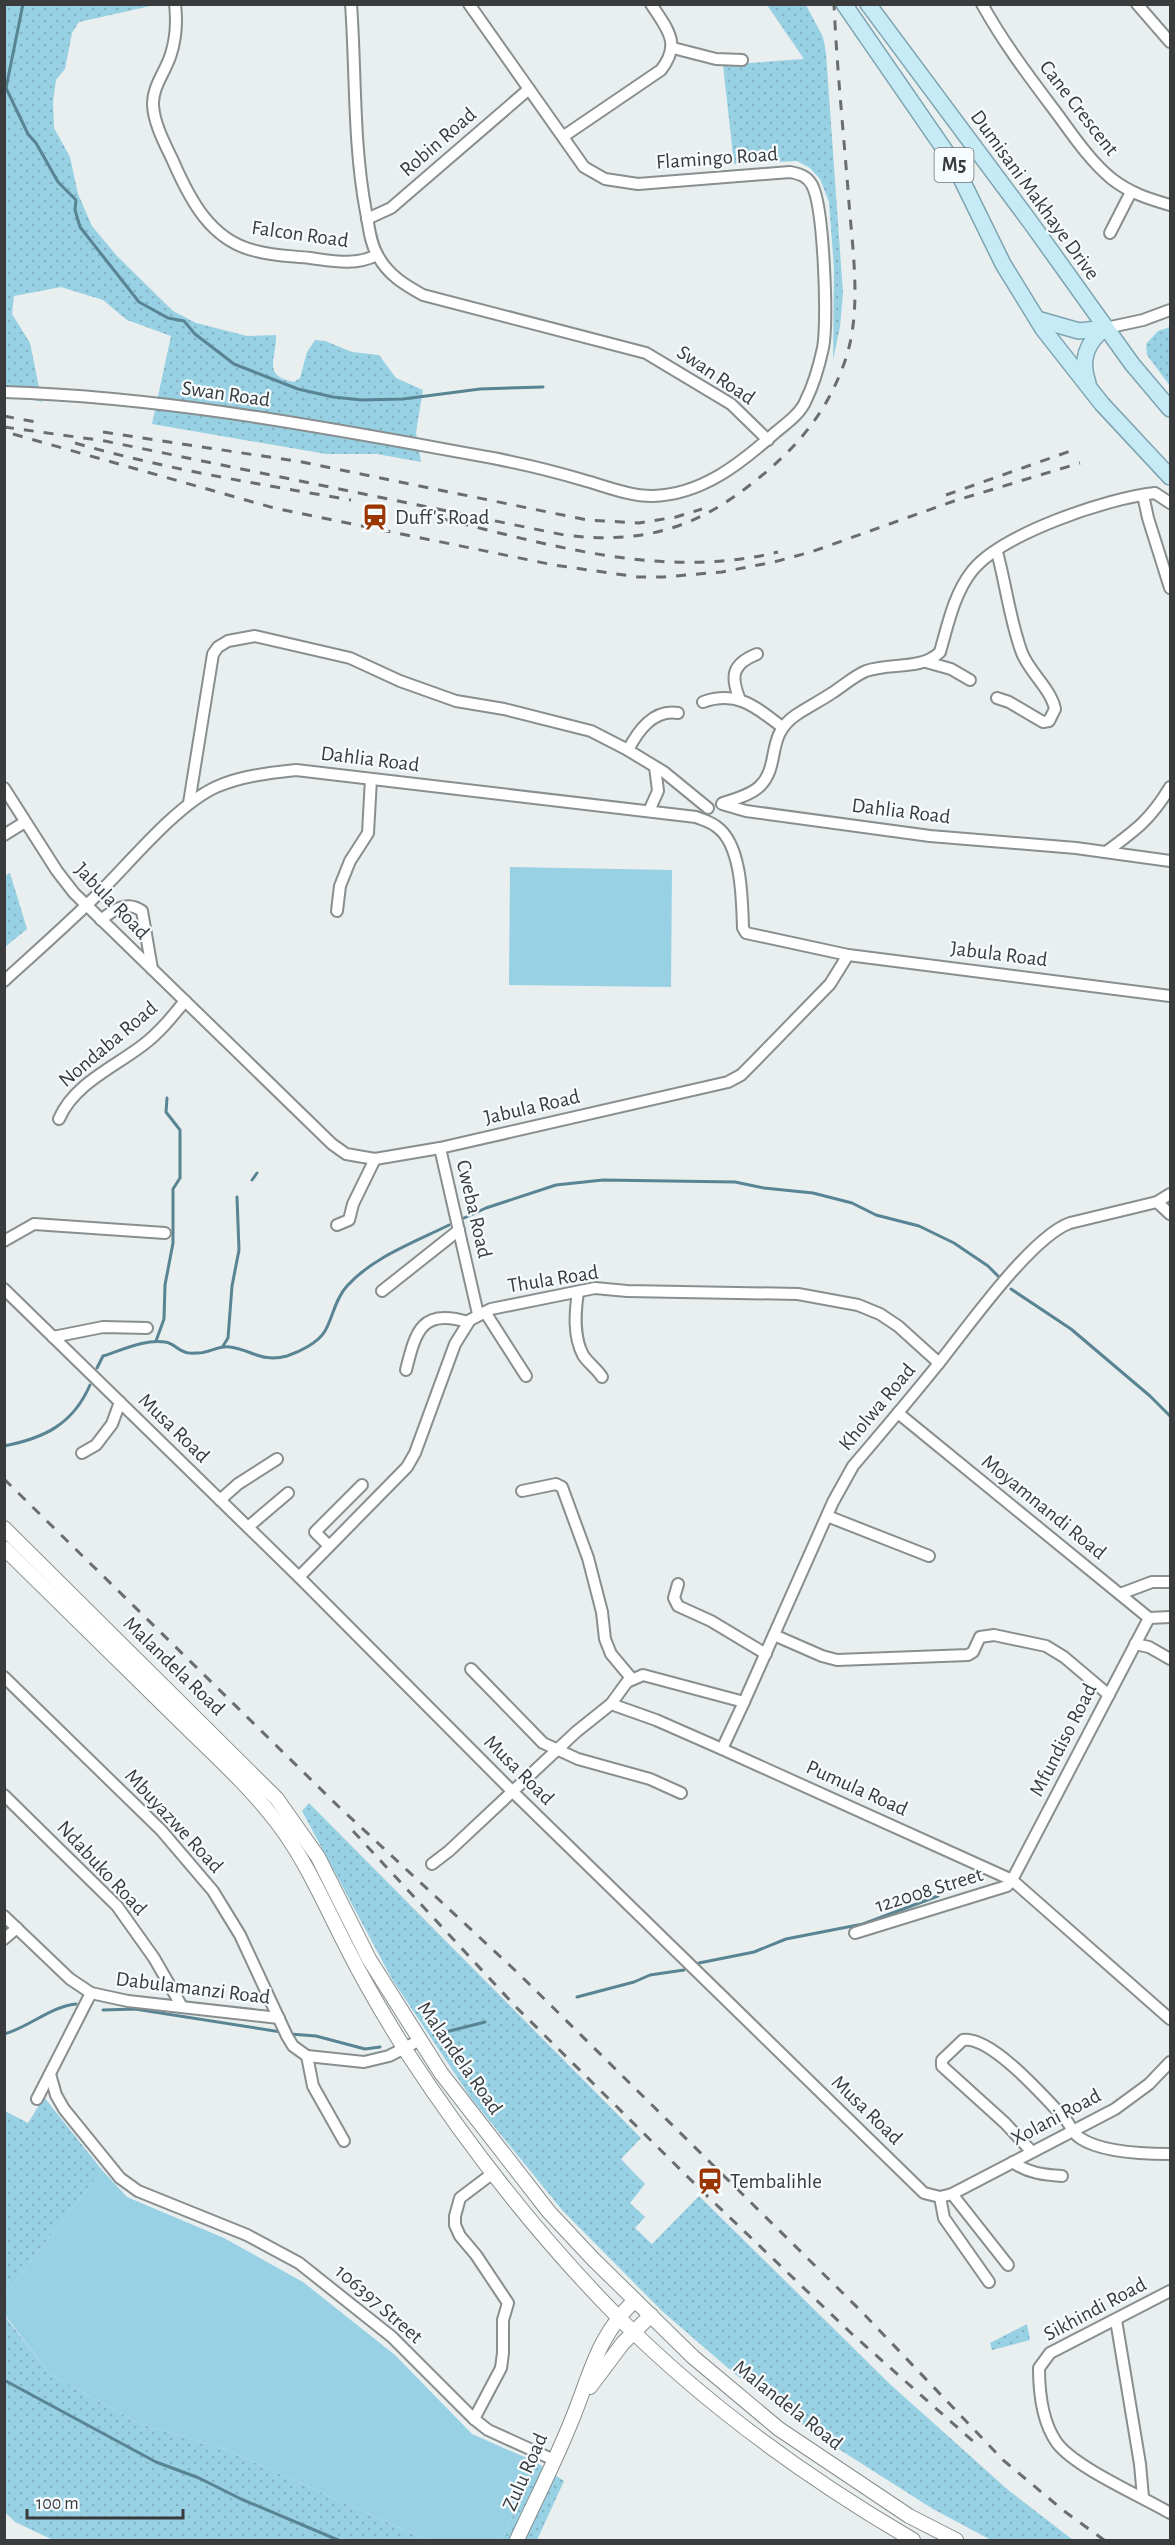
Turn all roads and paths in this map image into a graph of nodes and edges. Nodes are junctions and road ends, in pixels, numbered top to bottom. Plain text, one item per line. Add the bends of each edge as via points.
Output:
1 (175, 4) edge
2 (351, 4) edge
3 (469, 4) edge
4 (651, 4) edge
5 (844, 4) edge
6 (867, 4) edge
7 (982, 4) edge
8 (1137, 4) edge
9 (1170, 42) edge
10 (673, 48) junction
11 (742, 60) dead end
12 (530, 89) junction
13 (564, 136) junction
14 (1131, 192) junction
15 (1170, 205) edge
16 (367, 219) junction
17 (1110, 234) dead end
18 (376, 255) junction
19 (1170, 310) edge
20 (1037, 319) junction
21 (1106, 328) junction
22 (1090, 389) junction
23 (4, 392) edge
24 (1170, 409) edge
25 (768, 440) junction
26 (1170, 477) edge
27 (1143, 495) junction
28 (1170, 503) edge
29 (997, 552) junction
30 (1170, 588) edge
31 (757, 654) dead end
32 (926, 662) junction
33 (969, 680) dead end
34 (997, 698) dead end
35 (740, 700) junction
36 (703, 702) dead end
37 (678, 712) dead end
38 (782, 727) junction
39 (628, 750) junction
40 (655, 767) junction
41 (371, 779) junction
42 (1170, 786) edge
43 (4, 788) edge
44 (189, 803) junction
45 (723, 803) junction
46 (708, 808) junction
47 (649, 812) junction
48 (696, 817) junction
49 (25, 822) junction
50 (4, 835) edge
51 (1106, 852) junction
52 (1170, 861) edge
53 (87, 906) junction
54 (337, 911) dead end
55 (101, 920) junction
56 (848, 955) junction
57 (152, 969) junction
58 (4, 981) edge
59 (1170, 996) edge
60 (185, 1001) junction
61 (59, 1119) dead end
62 (440, 1148) junction
63 (375, 1159) junction
64 (1170, 1194) edge
65 (1156, 1202) junction
66 (1170, 1214) edge
67 (337, 1225) dead end
68 (459, 1230) junction
69 (165, 1233) dead end
70 (4, 1241) edge
71 (4, 1289) edge
72 (382, 1291) dead end
73 (578, 1292) junction
74 (482, 1313) junction
75 (468, 1322) junction
76 (147, 1328) dead end
77 (53, 1337) junction
78 (939, 1363) junction
79 (406, 1370) dead end
80 (526, 1376) dead end
81 (602, 1377) dead end
82 (120, 1402) junction
83 (898, 1413) junction
84 (82, 1453) dead end
85 (277, 1459) dead end
86 (362, 1485) dead end
87 (522, 1491) dead end
88 (288, 1493) dead end
89 (220, 1500) junction
90 (827, 1516) junction
91 (248, 1527) junction
92 (5, 1529) edge
93 (329, 1546) junction
94 (4, 1548) edge
95 (929, 1556) dead end
96 (299, 1577) junction
97 (1170, 1582) edge
98 (678, 1584) dead end
99 (1120, 1594) junction
100 (1170, 1617) edge
101 (1149, 1618) junction
102 (774, 1635) junction
103 (1135, 1644) junction
104 (766, 1654) junction
105 (1170, 1659) edge
106 (471, 1669) dead end
107 (4, 1677) edge
108 (632, 1678) junction
109 (1109, 1695) junction
110 (744, 1702) junction
111 (611, 1704) junction
112 (722, 1749) junction
113 (558, 1751) junction
114 (514, 1793) junction
115 (681, 1793) dead end
116 (4, 1795) edge
117 (432, 1864) dead end
118 (1012, 1880) junction
119 (4, 1916) edge
120 (16, 1928) junction
121 (855, 1933) dead end
122 (4, 1939) edge
123 (91, 1993) junction
124 (181, 2006) junction
125 (279, 2018) junction
126 (1170, 2019) edge
127 (420, 2040) junction
128 (405, 2048) junction
129 (307, 2056) junction
130 (1170, 2062) edge
131 (50, 2074) junction
132 (37, 2099) dead end
133 (1073, 2131) junction
134 (344, 2141) dead end
135 (1032, 2152) junction
136 (1170, 2154) edge
137 (1013, 2162) junction
138 (493, 2173) junction
139 (1062, 2175) dead end
140 (952, 2194) junction
141 (940, 2197) junction
142 (1008, 2265) dead end
143 (989, 2282) dead end
144 (1170, 2291) edge
145 (635, 2300) junction
146 (651, 2315) junction
147 (618, 2317) junction
148 (1116, 2320) junction
149 (634, 2331) junction
150 (474, 2419) junction
151 (571, 2422) junction
152 (554, 2460) junction
153 (1143, 2497) junction
154 (1170, 2513) edge
155 (517, 2541) edge
156 (913, 2541) edge
157 (956, 2541) edge

1 - 18 street, Falcon Road via 175,37 153,105 188,196 206,221 223,236 256,252 349,263
2 - 16 street, Swan Road via 360,172
3 - 12 street, Flamingo Road
4 - 10 street via 666,27
5 - 20 main road, M5 via 953,162 1003,264
6 - 21 main road, Dumisani Makhaye Drive / M5
7 - 14 street, Cane Crescent via 1000,37 1080,145 1110,178
8 - 9 street
10 - 11 street via 716,59
10 - 13 street via 661,70
12 - 13 street, Flamingo Road
12 - 16 street, Robin Road via 391,208
13 - 25 street, Flamingo Road via 584,167 621,183 790,172 802,174 811,183 816,194 823,252 823,346 805,404
14 - 15 street, Cane Crescent
14 - 17 street
16 - 18 street, Swan Road
18 - 25 street, Swan Road via 387,270 423,295 646,353 730,404
19 - 21 street
20 - 21 main road via 1079,331
20 - 22 main road, M5
21 - 22 main road via 1088,347 1086,371
21 - 24 main road, Dumisani Makhaye Drive / M5
22 - 26 main road, M5
23 - 25 street, Swan Road via 112,399 271,419 523,464 652,496 706,483
27 - 28 street via 1155,493
27 - 29 street via 1078,511
27 - 30 street
29 - 32 street via 982,560 963,586 940,652
29 - 34 street via 1022,652 1054,702 1055,710 1049,721 1043,722
31 - 35 street via 742,660 736,670 735,689
32 - 33 street via 951,669
32 - 38 street via 895,664 863,673
35 - 36 street via 724,696
35 - 38 street
37 - 39 street via 667,712 645,724
38 - 45 street via 761,785
39 - 40 street
39 - 44 street via 591,731 456,701 350,658 255,636 242,637 228,641 213,654
40 - 46 street
40 - 47 street via 658,791
41 - 44 street, Dahlia Road via 296,770 264,773 225,784
41 - 47 street, Dahlia Road
41 - 54 street via 368,833 340,886
42 - 51 street via 1152,815
43 - 49 street, Jabula Road
44 - 53 street, Dahlia Road
45 - 46 street
45 - 51 street, Dahlia Road via 746,811 930,836
46 - 48 street
47 - 48 street, Dahlia Road
48 - 56 street, Dahlia Road via 721,830 730,847 741,880 746,933
49 - 50 street
49 - 53 street, Jabula Road via 57,871
51 - 52 street, Dahlia Road
53 - 55 street, Jabula Road
53 - 58 street, Dahlia Road
55 - 57 street, Jabula Road
55 - 57 street via 115,909 129,906 142,911
56 - 59 street, Jabula Road
56 - 62 street, Jabula Road via 830,984 741,1075 728,1082
57 - 60 street, Jabula Road
60 - 61 street, Nondaba Road via 143,1045 75,1093
60 - 63 street, Jabula Road via 332,1144 346,1154
62 - 63 street, Jabula Road
62 - 68 street, Cweba Road
63 - 67 street via 348,1220
64 - 65 street, Kholwa Road
65 - 66 street
65 - 78 street, Kholwa Road via 1059,1227 1017,1268
68 - 72 street
68 - 74 street, Cweba Road
69 - 70 street via 34,1224
71 - 77 street, Musa Road
73 - 74 street, Thula Road
73 - 78 street, Thula Road via 595,1288 798,1294 858,1305 898,1326
73 - 81 street via 575,1323 581,1348
74 - 75 street, Thula Road
74 - 80 street, Cweba Road
75 - 79 street via 441,1317 427,1322 418,1331
75 - 93 street, Thula Road via 454,1344 415,1453
76 - 77 street via 103,1327
77 - 82 street, Musa Road
78 - 83 street, Kholwa Road
82 - 84 street via 112,1424 96,1445
82 - 89 street, Musa Road
83 - 90 street, Kholwa Road via 853,1466
83 - 99 street, Moyamnandi Road
85 - 89 street
86 - 93 street via 315,1532
87 - 108 street via 556,1484 562,1487 588,1558 605,1639 611,1654
88 - 91 street
89 - 91 street, Musa Road
90 - 95 street
90 - 102 street, Kholwa Road
91 - 96 street, Musa Road
92 - 127 main road, Malandela Road via 278,1799 318,1857 369,1959
93 - 96 street, Thula Road
94 - 128 main road, Malandela Road via 276,1821 306,1865 347,1949
96 - 114 street, Musa Road
97 - 99 street via 1152,1581
98 - 104 street via 674,1598 678,1606
99 - 101 street, Moyamnandi Road
100 - 101 street
101 - 103 street, Mfundiso Road
102 - 104 street, Kholwa Road
102 - 109 street via 837,1660 968,1655 974,1652 980,1637 994,1635 1046,1646
103 - 105 street
103 - 109 street, Mfundiso Road
104 - 110 street, Kholwa Road
106 - 113 street via 543,1743
107 - 125 street, Mbuyazwe Road via 187,1858 240,1935
108 - 110 street via 652,1676
108 - 111 street
109 - 118 street, Mfundiso Road
110 - 112 street, Kholwa Road
111 - 112 street, Pumula Road
111 - 113 street
112 - 118 street, Pumula Road
113 - 114 street
113 - 115 street via 650,1779
114 - 117 street
114 - 141 street, Musa Road via 924,2193
116 - 124 street, Ndabuko Road via 117,1906 154,1958
118 - 121 street, 122008 Street via 998,1890
118 - 126 street, Pumula Road
119 - 120 street, Dabulamanzi Road
120 - 122 street
120 - 123 street, Dabulamanzi Road via 70,1979
123 - 124 street, Dabulamanzi Road
123 - 131 street, Dabulamanzi Road
124 - 125 street, Dabulamanzi Road
125 - 129 street, Dabulamanzi Road via 293,2046
127 - 128 street
127 - 145 main road, Malandela Road via 549,2212
128 - 129 street via 364,2062
128 - 138 main road, Malandela Road
129 - 134 street via 314,2086
130 - 133 street, Xolani Road via 1115,2109
131 - 132 street, Dabulamanzi Road
131 - 150 street, 106397 Street via 64,2109 120,2178 138,2191 247,2235 299,2263 392,2337
133 - 135 street, Xolani Road
133 - 135 street via 988,2046 963,2040 942,2060 942,2066
133 - 136 street via 1086,2142 1110,2149
135 - 137 street, Xolani Road
137 - 139 street via 1037,2173
137 - 140 street, Xolani Road
138 - 147 main road, Malandela Road
138 - 150 street via 460,2198 455,2216 460,2236 508,2303 503,2320 501,2368
140 - 141 street
140 - 142 street
141 - 143 street via 944,2218
144 - 148 street, Sikhindi Road
145 - 146 main road, Malandela Road
145 - 147 main road, Zulu Road
146 - 149 main road, Zulu Road
146 - 157 main road, Malandela Road via 693,2357 779,2429 909,2516
147 - 149 main road, Malandela Road
147 - 151 main road, Zulu Road via 595,2356
148 - 153 street
148 - 153 street, Sikhindi Road via 1050,2353 1042,2361 1041,2403 1057,2443 1069,2455
149 - 151 main road, Zulu Road via 600,2371
149 - 156 main road, Malandela Road via 774,2450
150 - 152 street, 106397 Street via 488,2430
151 - 152 main road, Zulu Road
152 - 155 main road, Zulu Road
153 - 154 street, Sikhindi Road

